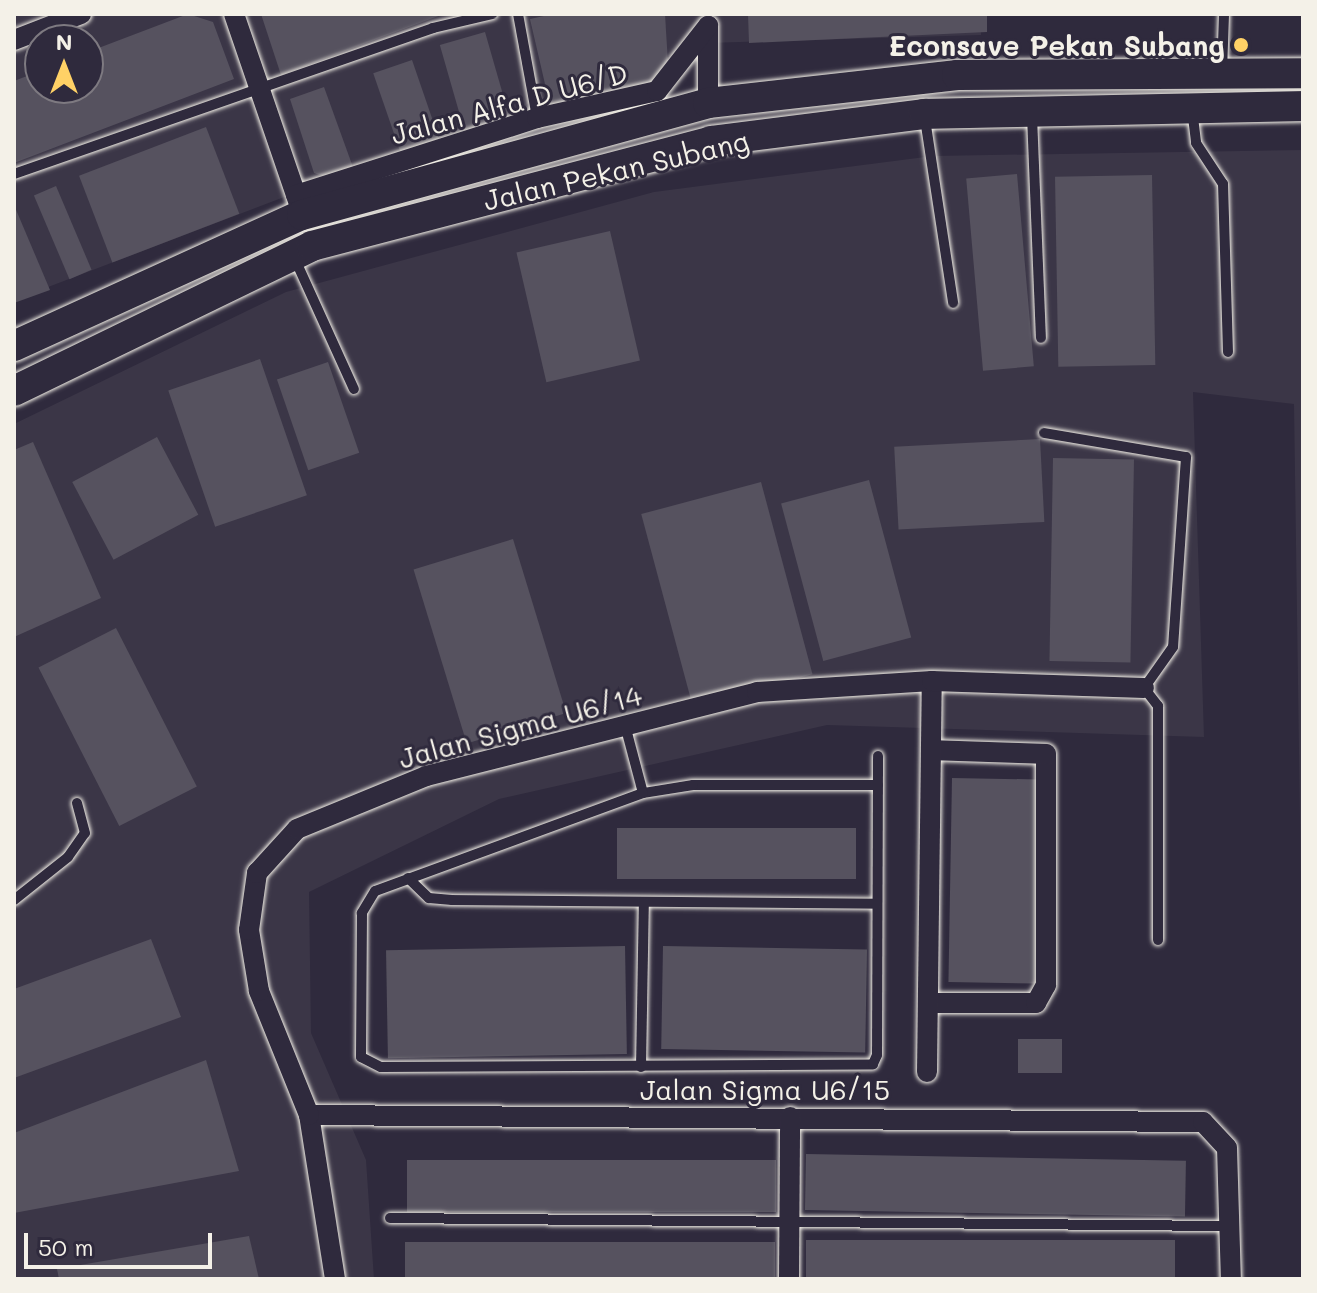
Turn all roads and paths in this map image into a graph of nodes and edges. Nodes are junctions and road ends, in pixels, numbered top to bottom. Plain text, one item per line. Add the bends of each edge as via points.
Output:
1 (234, 14) edge
2 (492, 14) edge
3 (518, 14) edge
4 (1224, 14) edge
5 (75, 15) edge
6 (708, 20) edge
7 (14, 40) edge
8 (1303, 73) edge
9 (1222, 74) junction
10 (259, 87) junction
11 (708, 103) junction
12 (1303, 106) edge
13 (1192, 107) junction
14 (1032, 110) junction
15 (924, 114) junction
16 (537, 118) junction
17 (14, 174) edge
18 (299, 205) junction
19 (293, 255) junction
20 (953, 303) dead end
21 (1041, 338) dead end
22 (14, 346) edge
23 (1228, 352) dead end
24 (354, 389) dead end
25 (14, 391) edge
26 (1044, 433) dead end
27 (932, 681) junction
28 (1144, 688) junction
29 (625, 725) junction
30 (931, 750) junction
31 (878, 756) dead end
32 (878, 785) junction
33 (643, 793) junction
34 (77, 803) dead end
35 (408, 878) junction
36 (14, 900) edge
37 (644, 902) junction
38 (877, 904) junction
39 (1158, 940) dead end
40 (928, 1003) junction
41 (641, 1067) junction
42 (927, 1072) dead end
43 (309, 1115) junction
44 (790, 1117) junction
45 (789, 1217) junction
46 (390, 1218) dead end
47 (1229, 1226) junction
48 (335, 1279) edge
49 (789, 1279) edge
50 (1231, 1279) edge

1 - 10 street
2 - 10 lane
3 - 16 lane
4 - 9 lane
5 - 7 street
6 - 11 street
6 - 16 street, Jalan Alfa D U6/D via 657,91
8 - 9 main road, Jalan Pekan Subang
9 - 11 main road, Jalan Pekan Subang via 957,75
10 - 17 lane
10 - 18 street
11 - 18 main road, Jalan Pekan Subang
12 - 13 main road, Jalan Pekan Subang
13 - 14 main road, Jalan Pekan Subang
13 - 23 lane via 1196,143 1223,184
14 - 15 main road, Jalan Pekan Subang
14 - 21 lane
15 - 19 main road, Jalan Pekan Subang via 711,141
15 - 20 lane
16 - 18 street, Jalan Alfa D U6/D
18 - 22 main road, Jalan Pekan Subang
19 - 24 lane
19 - 25 main road, Jalan Pekan Subang
26 - 28 lane via 1186,457 1173,647
27 - 28 street, Jalan Sigma U6/14
27 - 29 street, Jalan Sigma U6/14 via 757,692
27 - 30 street
28 - 39 lane via 1158,706
29 - 33 lane
29 - 43 street, Jalan Sigma U6/14 via 426,776 297,829 257,873 249,930 259,991
30 - 40 street
30 - 40 street via 1046,754 1047,953 1046,994 1036,1003
31 - 32 lane
32 - 33 lane via 693,785
32 - 38 lane
33 - 35 lane
34 - 36 lane via 85,833 68,857
35 - 37 lane via 429,898
35 - 41 lane via 366,898 362,913 361,1057 369,1065
37 - 38 lane
37 - 41 lane
38 - 41 lane via 873,1064
40 - 42 street
43 - 44 street, Jalan Sigma U6/15
43 - 48 street, Jalan Sigma U6/14
44 - 45 street
44 - 47 street, Jalan Sigma U6/15 via 1182,1119 1219,1131 1227,1148
45 - 46 lane
45 - 47 lane
45 - 49 street
47 - 50 street

